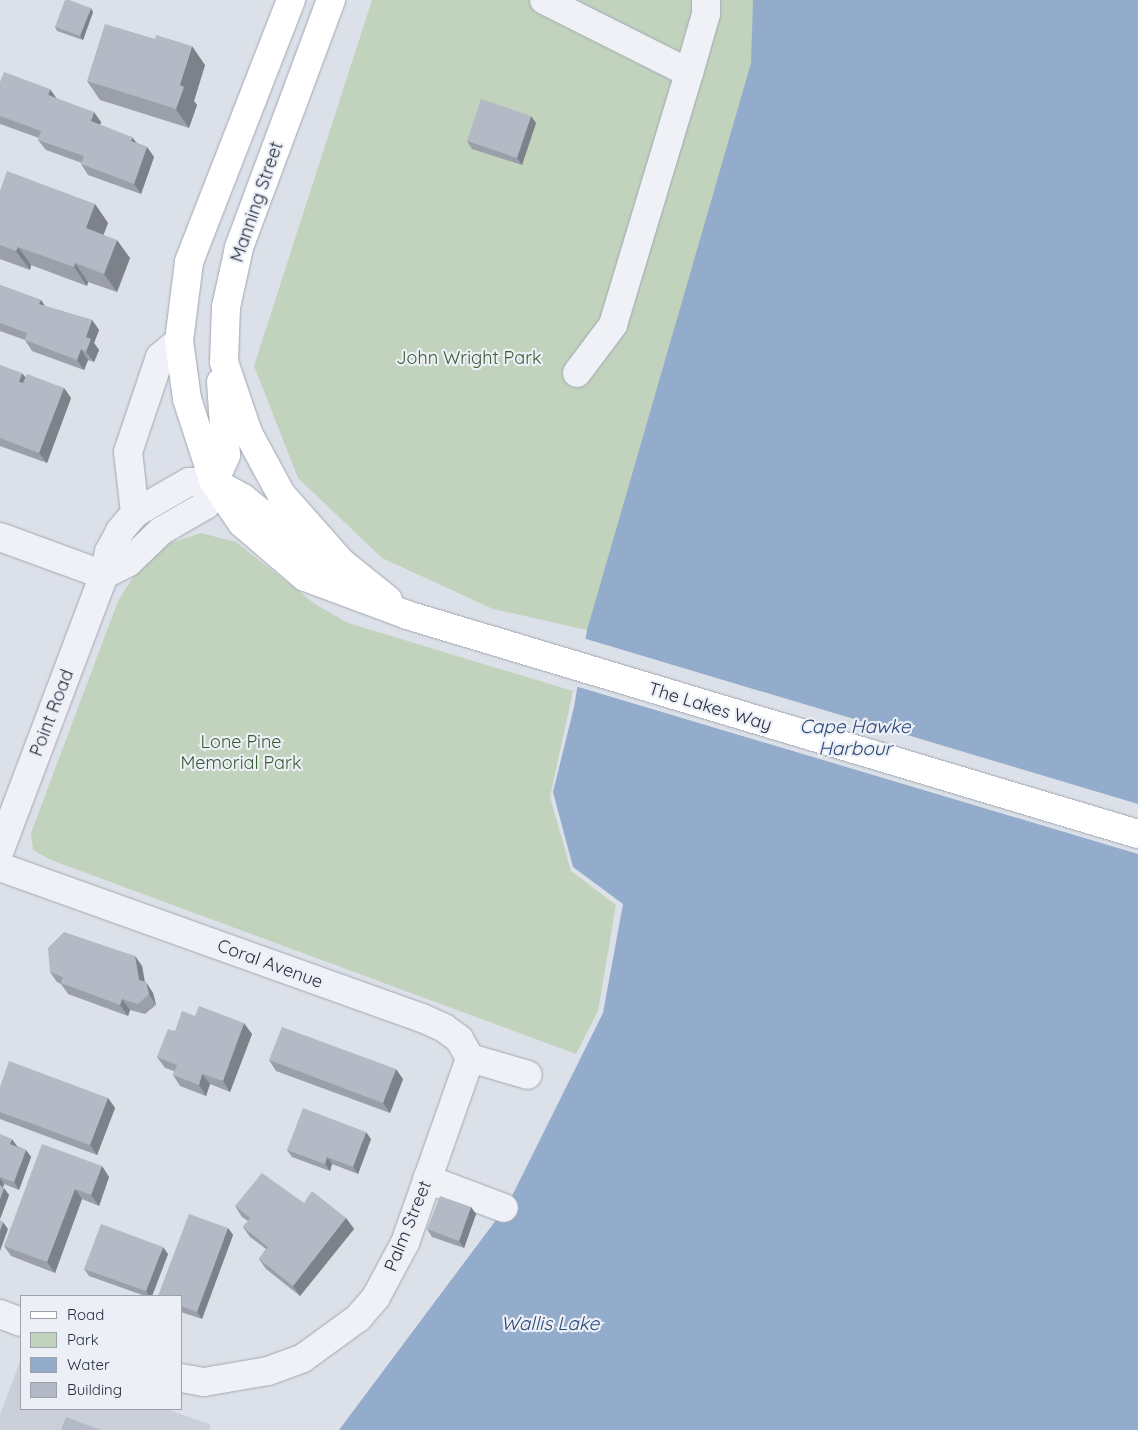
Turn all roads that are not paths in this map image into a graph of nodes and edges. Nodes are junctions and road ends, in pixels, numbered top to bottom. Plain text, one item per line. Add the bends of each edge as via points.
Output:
1 (291, 0) edge
2 (331, 0) edge
3 (544, 0) edge
4 (706, 0) edge
5 (689, 72) junction
6 (179, 341) junction
7 (224, 362) junction
8 (577, 373) dead end
9 (214, 482) junction
10 (135, 513) junction
11 (0, 537) edge
12 (342, 563) junction
13 (104, 575) junction
14 (407, 615) junction
15 (541, 656) joint
16 (1138, 834) edge
17 (0, 850) edge
18 (0, 867) edge
19 (470, 1058) junction
20 (528, 1075) dead end
21 (427, 1179) junction
22 (504, 1208) dead end
23 (0, 1314) edge
24 (20, 1322) edge
25 (182, 1378) edge

1 - 6 main road, Manning Street via 189,262
2 - 7 main road, Manning Street via 238,248 226,307
3 - 5 street
4 - 5 street via 706,14
5 - 8 street via 613,325
6 - 9 main road, Manning Street via 186,399
6 - 10 street via 160,357 128,452
7 - 9 main road via 219,389 226,455
7 - 12 main road, Manning Street via 248,433 281,494
9 - 10 street, Point Road via 189,482
9 - 12 main road via 243,498 313,555
9 - 13 street via 206,505 161,531 130,562
9 - 14 main road, Manning Street via 242,523 305,577
10 - 13 street, Point Road via 108,552
11 - 13 street
12 - 14 main road, Manning Street
13 - 17 street, Point Road
14 - 15 main road, Manning Street
15 - 16 main road, The Lakes Way
18 - 19 street, Coral Avenue via 422,1018 459,1039
19 - 20 street
19 - 21 street, Palm Street
21 - 22 street
21 - 25 street, Palm Street via 393,1269 358,1318 333,1339 303,1358 268,1371 204,1382
23 - 24 street

